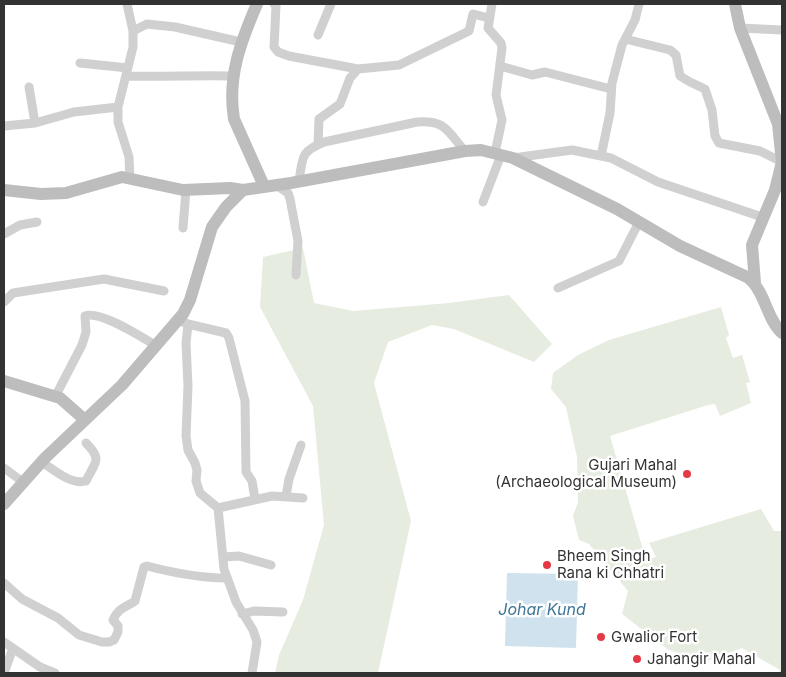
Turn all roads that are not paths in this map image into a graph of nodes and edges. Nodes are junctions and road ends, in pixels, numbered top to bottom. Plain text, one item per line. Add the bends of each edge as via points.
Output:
1 (127, 4) edge
2 (257, 4) edge
3 (274, 4) edge
4 (330, 4) edge
5 (492, 4) edge
6 (639, 4) edge
7 (735, 4) edge
8 (489, 18) junction
9 (740, 28) junction
10 (782, 30) edge
11 (133, 31) junction
12 (318, 35) dead end
13 (625, 40) junction
14 (241, 42) junction
15 (80, 63) dead end
16 (500, 66) junction
17 (358, 69) junction
18 (127, 72) junction
19 (233, 76) junction
20 (29, 87) dead end
21 (612, 89) junction
22 (118, 107) junction
23 (35, 124) junction
24 (4, 126) edge
25 (318, 144) junction
26 (466, 151) junction
27 (503, 156) junction
28 (601, 156) junction
29 (782, 162) edge
30 (130, 178) junction
31 (299, 181) junction
32 (270, 186) junction
33 (4, 190) edge
34 (186, 190) junction
35 (243, 190) junction
36 (483, 202) dead end
37 (762, 218) junction
38 (37, 222) dead end
39 (639, 222) junction
40 (183, 228) dead end
41 (4, 234) edge
42 (296, 276) dead end
43 (755, 283) junction
44 (4, 288) edge
45 (558, 288) dead end
46 (164, 291) dead end
47 (13, 293) junction
48 (4, 302) edge
49 (183, 322) junction
50 (782, 333) edge
51 (154, 345) junction
52 (4, 381) edge
53 (55, 397) junction
54 (85, 420) junction
55 (86, 443) dead end
56 (301, 445) dead end
57 (42, 462) junction
58 (4, 468) edge
59 (23, 482) junction
60 (286, 496) junction
61 (303, 498) dead end
62 (255, 499) junction
63 (4, 504) edge
64 (218, 508) junction
65 (222, 556) junction
66 (271, 564) dead end
67 (228, 578) junction
68 (4, 583) edge
69 (283, 612) dead end
70 (242, 614) junction
71 (4, 642) edge
72 (13, 648) junction
73 (4, 673) edge
74 (53, 673) edge
75 (252, 673) edge

1 - 11 street
2 - 14 main road
3 - 17 street via 274,47 278,52
4 - 12 street
5 - 8 street
6 - 13 street
7 - 9 main road
8 - 16 street via 488,28 501,43
8 - 17 street via 473,14 469,31 399,65
9 - 10 street
9 - 29 main road via 778,124
11 - 14 street via 147,24 176,27
11 - 18 street
13 - 21 street
13 - 29 street via 670,50 676,55 680,76 705,89 719,143 760,151
14 - 19 main road
15 - 18 street
16 - 21 street via 532,75 545,72
16 - 27 street via 496,95 502,120
17 - 25 street via 350,78 340,104 319,119
18 - 19 street via 168,77
18 - 22 street
19 - 32 main road via 234,119
20 - 23 street
21 - 28 street
22 - 23 street via 74,112
22 - 30 street via 120,130 129,157
23 - 24 street
25 - 26 street via 431,121 440,123
25 - 31 street via 305,152
26 - 27 main road via 481,150
26 - 31 main road
27 - 28 street via 572,150
27 - 36 street
27 - 39 main road via 591,195
28 - 37 street via 658,182
29 - 37 main road via 775,190
30 - 33 main road via 122,177 66,193
30 - 34 main road
31 - 32 main road
32 - 35 main road
32 - 42 street via 288,193 290,199 298,241
34 - 35 main road
34 - 40 street
35 - 49 main road via 212,227
37 - 43 main road via 752,245
38 - 41 street via 20,224
39 - 43 main road
39 - 45 street via 619,261
43 - 50 main road
44 - 47 street
46 - 47 street via 104,279
47 - 48 street
49 - 51 main road
49 - 62 street via 226,333 229,338 246,400 246,472 252,481
49 - 64 street via 188,450 197,470 200,493
51 - 53 street via 104,318 85,316 86,332 82,345
51 - 54 main road via 122,385
52 - 53 main road
53 - 54 main road
54 - 57 main road
55 - 57 street via 96,452 97,459 86,481 80,483 64,477
56 - 60 street
57 - 59 main road
58 - 59 street
59 - 63 main road
60 - 61 street
60 - 62 street
62 - 64 street
64 - 65 street
65 - 66 street via 239,556
65 - 67 street
67 - 68 street via 206,578 144,567 135,601 120,608 116,614 113,620 118,632 109,642 79,634 58,618 22,599
67 - 70 street
69 - 70 street
70 - 75 street via 257,642
71 - 72 street
72 - 73 street
72 - 74 street

